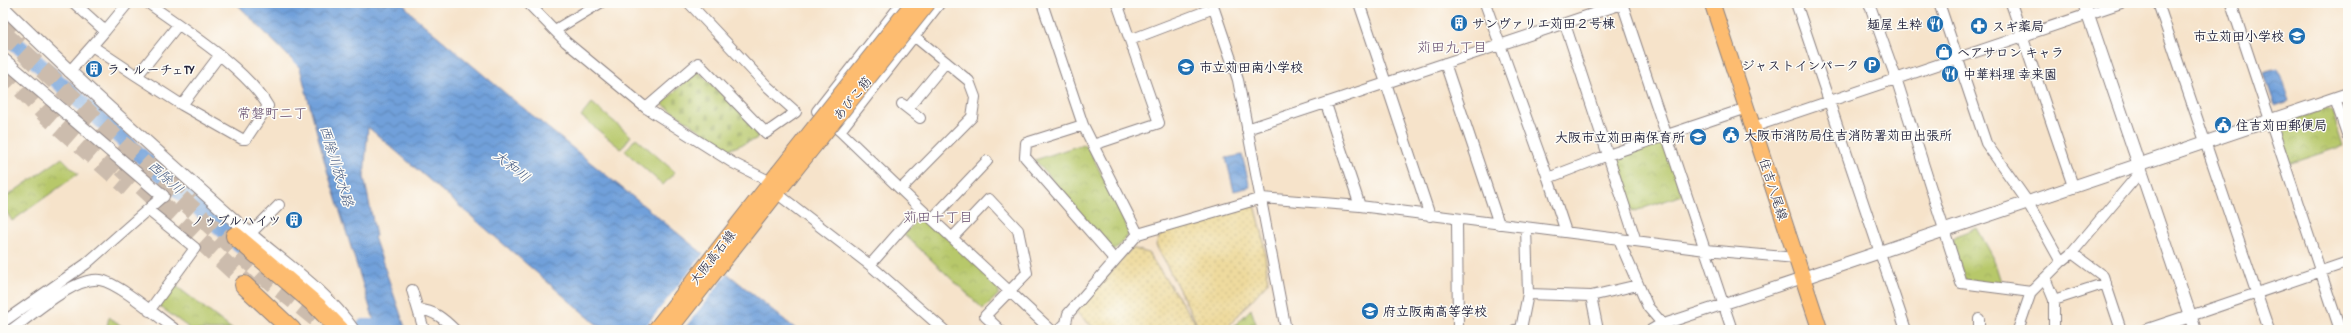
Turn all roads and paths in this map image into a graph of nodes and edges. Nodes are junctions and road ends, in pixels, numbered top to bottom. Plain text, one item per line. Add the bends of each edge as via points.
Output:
1 (74, 3) edge
2 (128, 3) edge
3 (148, 3) edge
4 (528, 3) edge
5 (600, 3) edge
6 (689, 3) edge
7 (902, 3) edge
8 (913, 3) edge
9 (928, 3) edge
10 (940, 3) edge
11 (1042, 3) edge
12 (1117, 3) edge
13 (1359, 3) edge
14 (1485, 3) edge
15 (1623, 3) edge
16 (1712, 3) edge
17 (1796, 3) edge
18 (1869, 3) edge
19 (1939, 3) edge
20 (2011, 3) edge
21 (2121, 3) edge
22 (2158, 3) edge
23 (2231, 3) edge
24 (1213, 6) edge
25 (3, 7) edge
26 (2086, 8) edge
27 (1565, 24) junction
28 (178, 25) junction
29 (554, 30) junction
30 (105, 31) junction
31 (914, 36) junction
32 (2022, 36) junction
33 (1130, 40) junction
34 (92, 46) junction
35 (1500, 46) junction
36 (219, 56) junction
37 (1957, 58) junction
38 (3, 59) edge
39 (946, 62) junction
40 (1445, 63) junction
41 (69, 72) junction
42 (137, 76) junction
43 (1896, 78) junction
44 (1386, 83) junction
45 (2348, 94) edge
46 (2335, 99) junction
47 (1830, 101) junction
48 (1326, 104) junction
49 (182, 105) junction
50 (646, 108) junction
51 (1747, 108) junction
52 (920, 118) dead end
53 (2270, 120) junction
54 (1083, 125) junction
55 (1753, 127) junction
56 (840, 130) junction
57 (1247, 130) junction
58 (1668, 135) junction
59 (2348, 137) edge
60 (2206, 143) junction
61 (1093, 145) junction
62 (1608, 154) junction
63 (981, 164) dead end
64 (2139, 167) junction
65 (1548, 178) junction
66 (2073, 186) junction
67 (774, 187) junction
68 (901, 189) junction
69 (163, 196) joint
70 (1262, 198) junction
71 (2027, 202) junction
72 (279, 205) dead end
73 (1360, 206) junction
74 (920, 208) junction
75 (148, 210) junction
76 (1430, 216) junction
77 (1457, 218) junction
78 (932, 219) junction
79 (1500, 224) junction
80 (1526, 227) junction
81 (1944, 230) junction
82 (1566, 232) junction
83 (1138, 234) junction
84 (242, 235) junction
85 (952, 238) junction
86 (1618, 238) junction
87 (1636, 241) junction
88 (1706, 250) junction
89 (1880, 252) junction
90 (2072, 253) junction
91 (1796, 258) junction
92 (1115, 260) junction
93 (2061, 262) junction
94 (2348, 262) edge
95 (870, 265) junction
96 (2321, 271) junction
97 (1803, 278) junction
98 (2045, 278) junction
99 (2106, 283) junction
100 (244, 285) tunnel mouth
101 (1638, 285) junction
102 (412, 290) dead end
103 (1010, 291) junction
104 (2031, 292) junction
105 (2256, 293) junction
106 (1528, 294) junction
107 (1591, 296) junction
108 (2054, 300) junction
109 (1723, 305) junction
110 (418, 310) junction
111 (150, 311) junction
112 (2190, 316) junction
113 (1979, 319) dead end
114 (3, 322) edge
115 (1665, 326) edge
116 (11, 330) edge
117 (176, 330) edge
118 (292, 330) edge
119 (340, 330) edge
120 (353, 330) edge
121 (424, 330) edge
122 (455, 330) edge
123 (655, 330) edge
124 (669, 330) edge
125 (944, 330) edge
126 (1000, 330) edge
127 (1051, 330) edge
128 (1059, 330) edge
129 (1286, 330) edge
130 (1458, 330) edge
131 (1521, 330) edge
132 (1598, 330) edge
133 (1651, 330) edge
134 (1732, 330) edge
135 (1820, 330) edge
136 (1906, 330) edge
137 (1979, 330) edge
138 (2018, 330) edge
139 (2054, 330) edge
140 (2121, 330) edge
141 (2148, 330) edge
142 (2195, 330) edge
143 (2269, 330) edge
144 (2340, 330) edge

1 - 30 street
2 - 30 street
3 - 28 street
4 - 29 street
5 - 29 street
6 - 50 street via 768,87 796,112 766,133 698,63
7 - 56 street via 817,111
8 - 67 main road, あびこ筋, bridge
9 - 67 main road, あびこ筋, bridge
10 - 31 street
11 - 54 street
12 - 33 street
13 - 44 street
14 - 35 street
15 - 27 street
15 - 58 street
16 - 51 main road, 住吉八尾線
17 - 47 street
18 - 43 street
19 - 37 street
20 - 32 street
21 - 26 street
22 - 60 street
23 - 53 street
24 - 33 street
24 - 57 street via 1238,80
25 - 41 street
26 - 32 street
26 - 64 street
27 - 35 street
27 - 62 street
28 - 36 street
28 - 42 street
29 - 50 street
30 - 34 street
31 - 39 street
31 - 56 street
32 - 37 street
32 - 66 street
33 - 61 street via 1159,123
34 - 41 street
34 - 42 street
35 - 40 street
35 - 65 street
36 - 49 street
36 - 49 street via 260,92 268,106 246,139 242,140
37 - 43 street
37 - 71 street via 1986,143
38 - 69 street
39 - 52 street via 905,106
39 - 68 street via 969,81 975,97 972,117
40 - 44 street
40 - 79 street
41 - 84 street
42 - 49 street
43 - 47 street
43 - 81 street
44 - 48 street
44 - 76 street
45 - 46 street
46 - 53 street
46 - 59 street
47 - 55 street
47 - 89 street
48 - 57 street
48 - 73 street
50 - 67 street
51 - 55 main road, 住吉八尾線
51 - 58 street
53 - 60 street
53 - 96 street
54 - 61 street
54 - 92 street via 1026,143 1025,157
55 - 91 main road, 住吉八尾線
56 - 68 street
57 - 70 street
58 - 62 street
58 - 88 street
60 - 64 street
60 - 105 street
61 - 83 street
62 - 65 street
62 - 87 street
63 - 78 street
64 - 66 street
64 - 90 street
64 - 112 street
65 - 82 street
66 - 71 street
67 - 95 street
67 - 123 main road, 大阪高石線
67 - 124 main road, 大阪高石線
68 - 74 street
69 - 75 street
70 - 73 street
70 - 83 street
70 - 129 street
71 - 81 street
71 - 93 street
72 - 84 street
73 - 76 street
74 - 78 street
74 - 95 street
75 - 111 street via 195,248
75 - 114 street via 86,264
76 - 77 street
77 - 79 street
77 - 130 street
78 - 85 street
79 - 80 street
80 - 82 street
80 - 106 street
81 - 89 street
81 - 104 street via 1961,283
82 - 86 street
83 - 92 street
84 - 119 highway
84 - 120 street via 333,304
85 - 103 street
85 - 103 street via 989,199 1018,230 1027,273
86 - 87 street
86 - 101 street
87 - 88 street
88 - 91 street
88 - 109 street
89 - 97 street
89 - 136 street
90 - 93 street
90 - 99 street via 2104,276
91 - 97 main road, 住吉八尾線
92 - 128 street via 1068,314 1066,323
93 - 98 street
94 - 96 street
95 - 125 street
96 - 105 street
96 - 144 street
97 - 109 street
97 - 135 main road, 住吉八尾線
98 - 104 street
98 - 108 street
99 - 108 street
99 - 140 street
100 - 118 highway
101 - 107 street
101 - 115 street via 1648,307
102 - 110 street
103 - 126 street via 985,316
103 - 127 street
104 - 138 street
105 - 112 street
105 - 143 street
106 - 107 street
106 - 131 street
107 - 132 street
108 - 139 street
109 - 115 street
109 - 134 street
110 - 121 street
110 - 122 street via 430,311 444,319
111 - 116 street via 114,285 90,280 70,289
111 - 117 street
112 - 141 street
112 - 142 street
113 - 137 street
115 - 133 street

